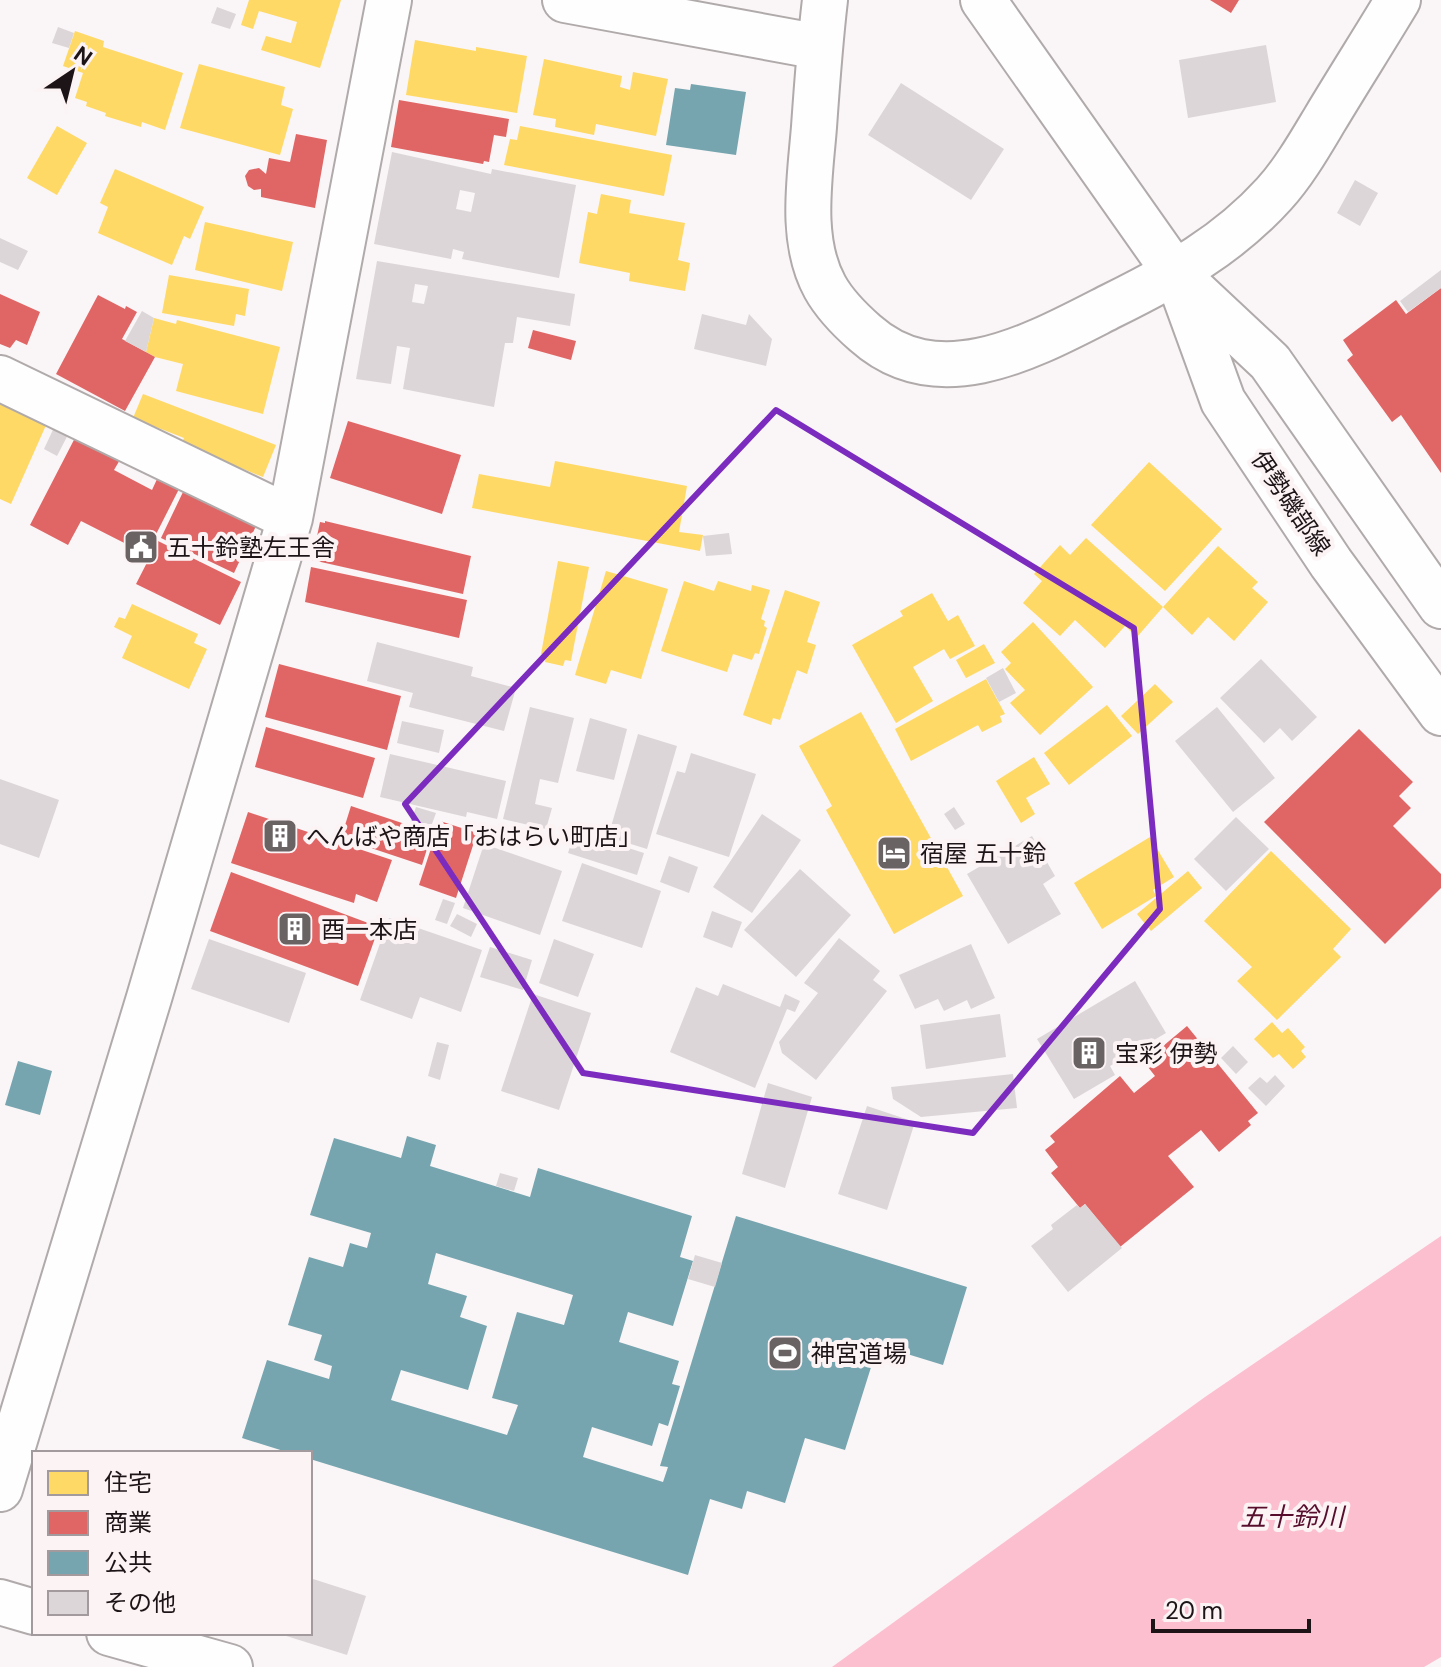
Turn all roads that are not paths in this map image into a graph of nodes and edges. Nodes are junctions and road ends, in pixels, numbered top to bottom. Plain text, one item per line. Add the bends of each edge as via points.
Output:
1 (389, 0) edge
2 (565, 0) edge
3 (825, 0) edge
4 (983, 0) edge
5 (1398, 0) edge
6 (820, 47) junction
7 (1176, 274) junction
8 (0, 378) edge
9 (290, 518) junction
10 (1441, 606) edge
11 (1441, 713) edge
12 (0, 1489) edge
13 (0, 1602) edge
14 (32, 1611) edge
15 (116, 1635) edge
16 (230, 1667) edge

1 - 9 street
2 - 6 street
3 - 6 street
4 - 7 street, 伊勢磯部線
5 - 7 street via 1276,193 1225,242
6 - 7 street via 808,212 814,255 824,286 873,340 905,358 975,364 1067,329
7 - 10 street, 伊勢磯部線 via 1270,362
7 - 11 street, 伊勢磯部線 via 1223,401 1331,563
8 - 9 street
9 - 12 street
13 - 14 street
15 - 16 street

